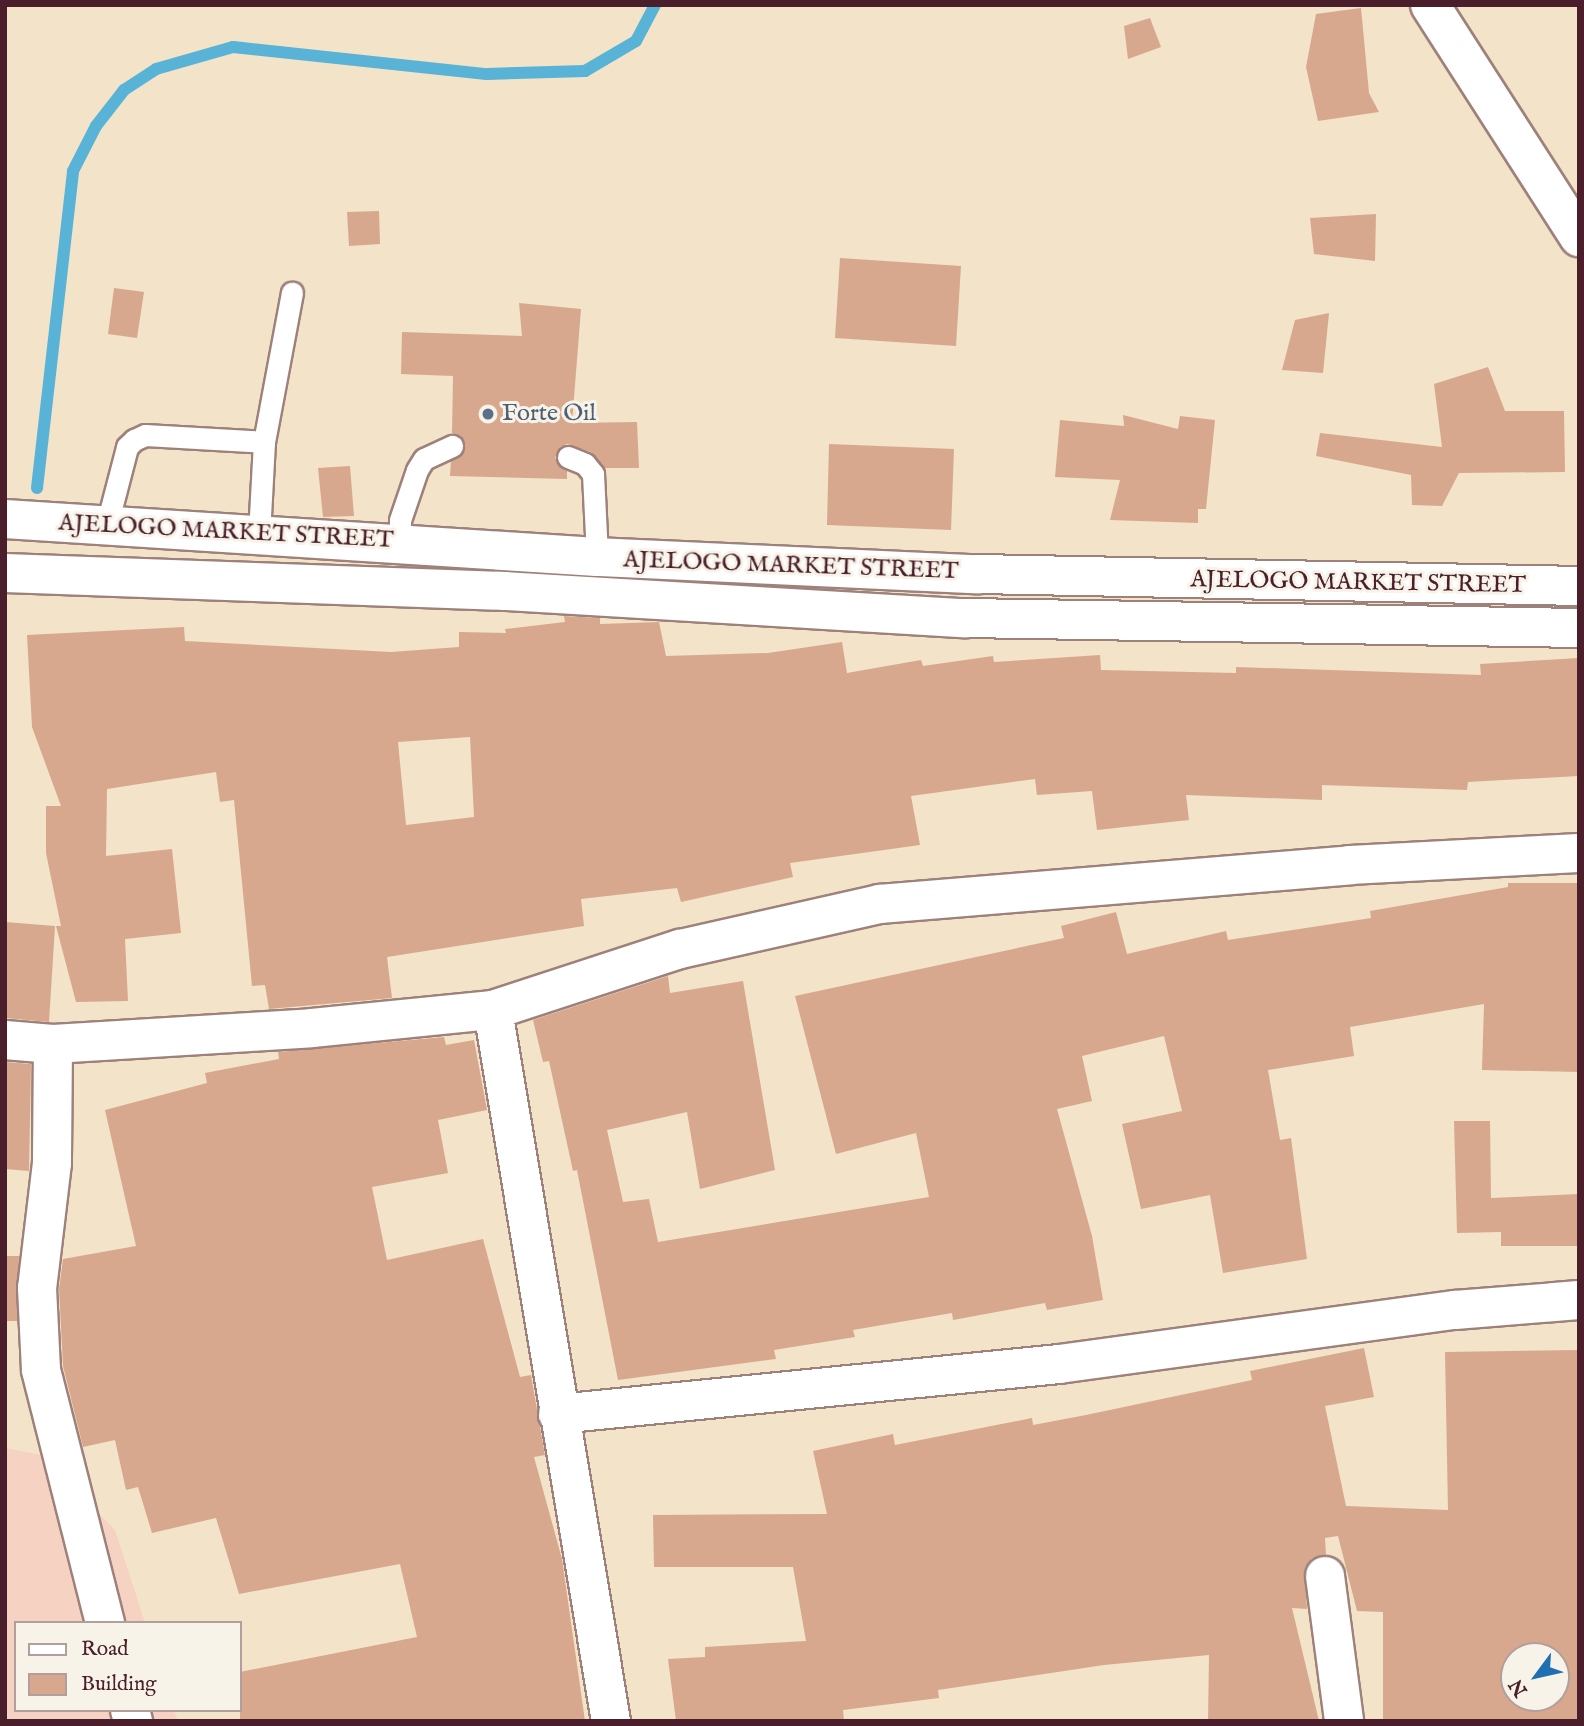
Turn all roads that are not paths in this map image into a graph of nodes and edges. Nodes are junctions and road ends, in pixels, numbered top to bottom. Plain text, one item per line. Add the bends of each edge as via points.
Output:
1 (1430, 5) edge
2 (1579, 237) edge
3 (292, 293) dead end
4 (264, 442) junction
5 (452, 446) dead end
6 (568, 457) dead end
7 (5, 519) edge
8 (107, 524) junction
9 (259, 534) junction
10 (399, 542) junction
11 (597, 557) junction
12 (5, 573) edge
13 (1579, 586) edge
14 (1579, 628) edge
15 (1579, 853) edge
16 (493, 1010) junction
17 (5, 1040) edge
18 (53, 1044) junction
19 (1579, 1300) edge
20 (558, 1414) junction
21 (1325, 1576) dead end
22 (104, 1621) edge
23 (611, 1721) edge
24 (1344, 1721) edge

1 - 2 street
3 - 4 lane
4 - 8 lane via 145,435 134,440 127,447
4 - 9 lane
5 - 10 lane via 424,459 417,470 400,520
6 - 11 lane via 585,464 593,474
7 - 8 street, AJELOGO MARKET STREET
8 - 9 street, AJELOGO MARKET STREET
9 - 10 street, AJELOGO MARKET STREET
10 - 11 street, AJELOGO MARKET STREET
11 - 13 street, AJELOGO MARKET STREET via 1250,582
12 - 14 street, AJELOGO MARKET STREET via 505,591 965,618
15 - 16 street via 1350,865 880,904 680,949
16 - 18 street via 312,1028
16 - 20 street
17 - 18 street
18 - 22 street via 52,1163 37,1288 41,1370
19 - 20 street via 1455,1310 1059,1364
20 - 23 street
21 - 24 street

